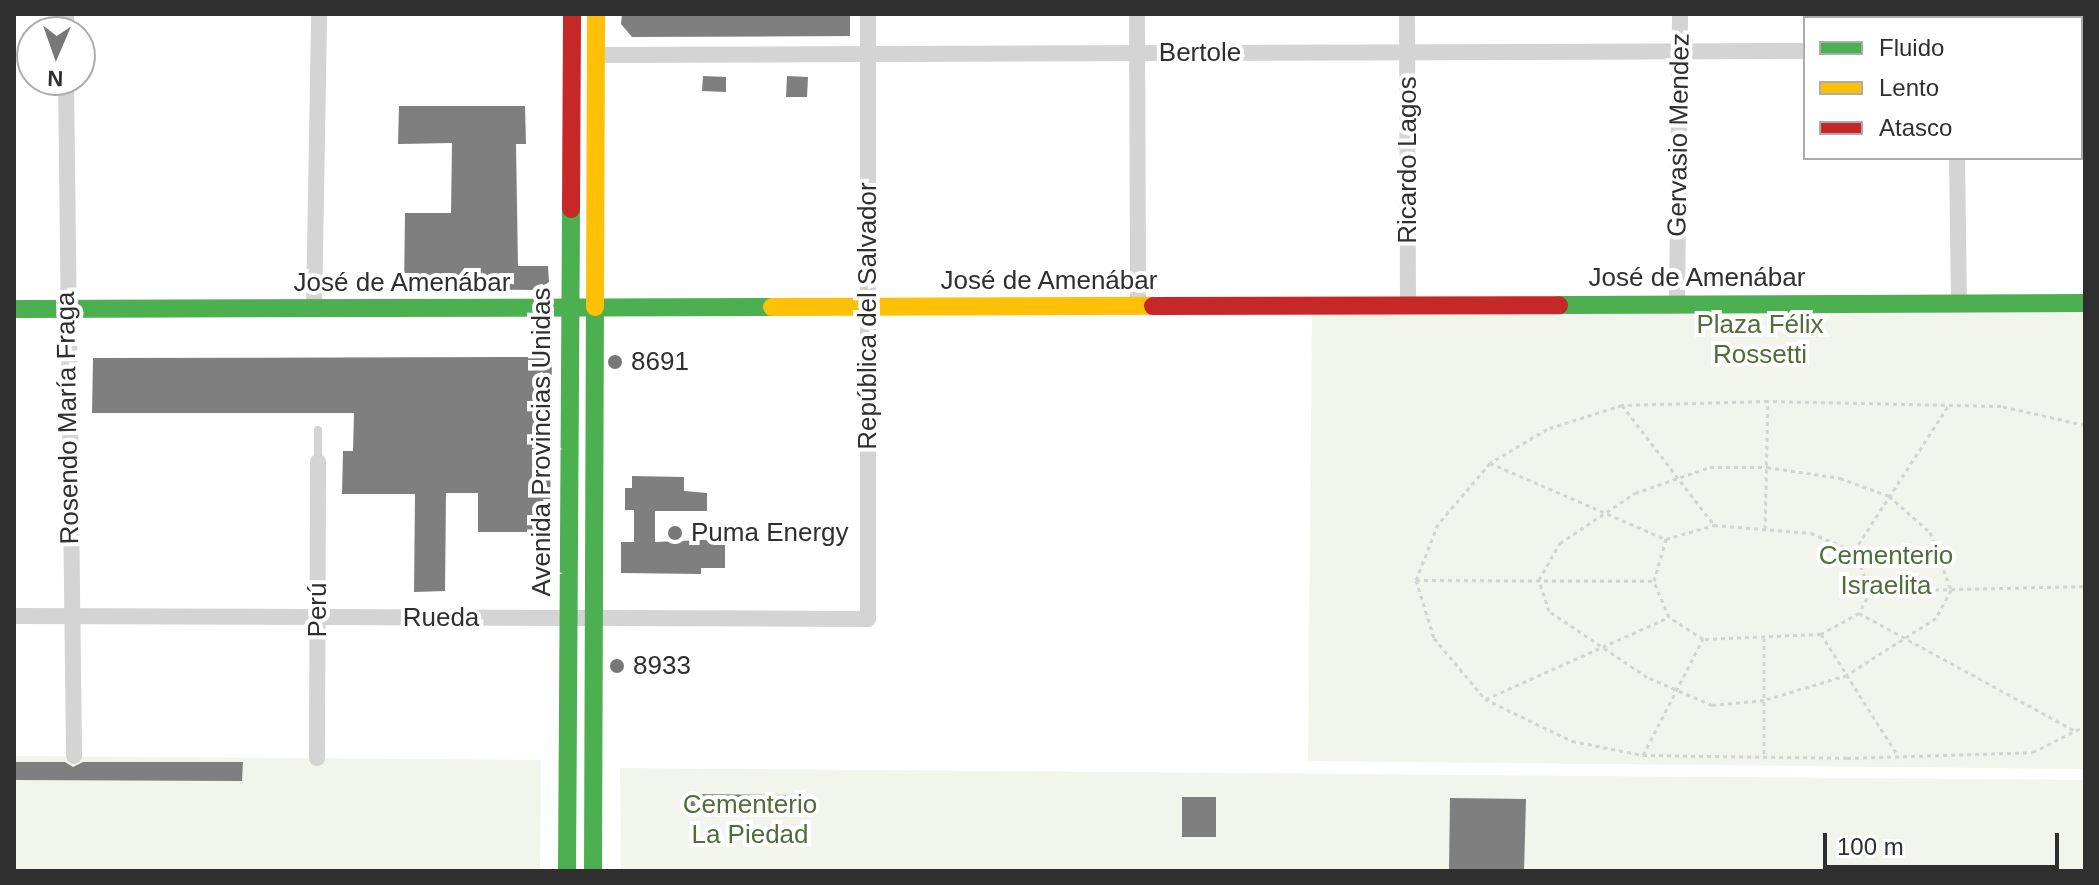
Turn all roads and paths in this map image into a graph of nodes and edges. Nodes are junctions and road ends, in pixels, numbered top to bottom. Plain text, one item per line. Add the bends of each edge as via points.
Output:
1 (319, 14) edge
2 (572, 14) edge
3 (596, 14) edge
4 (868, 14) edge
5 (1137, 14) edge
6 (1407, 14) edge
7 (1680, 14) edge
8 (1680, 51) junction
9 (1803, 51) edge
10 (1407, 52) junction
11 (1137, 53) junction
12 (596, 55) junction
13 (868, 55) junction
14 (66, 96) edge
15 (1957, 160) edge
16 (1959, 303) junction
17 (2085, 303) edge
18 (1677, 304) junction
19 (1408, 306) junction
20 (1138, 307) junction
21 (868, 308) junction
22 (14, 309) edge
23 (66, 309) junction
24 (314, 309) junction
25 (570, 309) junction
26 (595, 309) junction
27 (1768, 401) junction
28 (1949, 404) junction
29 (1622, 405) junction
30 (2085, 425) edge
31 (318, 430) dead end
32 (318, 462) joint
33 (1490, 463) junction
34 (1767, 467) junction
35 (1677, 477) junction
36 (1889, 496) junction
37 (1610, 514) junction
38 (1714, 525) junction
39 (1765, 529) junction
40 (1666, 539) junction
41 (1854, 551) junction
42 (1416, 580) junction
43 (1539, 580) junction
44 (1654, 581) junction
45 (2085, 586) edge
46 (1951, 590) junction
47 (1871, 591) junction
48 (1859, 613) junction
49 (14, 616) edge
50 (72, 616) junction
51 (318, 617) junction
52 (1669, 617) junction
53 (567, 618) junction
54 (593, 618) junction
55 (868, 619) joint
56 (1821, 634) junction
57 (1764, 638) junction
58 (1703, 639) junction
59 (1908, 640) junction
60 (1599, 648) junction
61 (1847, 675) junction
62 (1677, 690) junction
63 (1485, 699) junction
64 (1764, 700) junction
65 (2085, 726) edge
66 (2078, 733) junction
67 (1643, 755) junction
68 (74, 756) dead end
69 (1764, 757) junction
70 (1899, 757) junction
71 (317, 758) dead end
72 (567, 871) edge
73 (593, 871) edge

1 - 24 street
2 - 25 street, Avenida Provincias Unidas
3 - 12 street, Avenida Provincias Unidas
4 - 13 street, República del Salvador
5 - 11 street
6 - 10 street, Ricardo Lagos
7 - 8 street, Gervasio Mendez
8 - 9 street, Bertole
8 - 10 street, Bertole
8 - 18 street, Gervasio Mendez
10 - 11 street, Bertole
10 - 19 street, Ricardo Lagos
11 - 13 street, Bertole
11 - 20 street
12 - 13 street, Bertole
12 - 26 street, Avenida Provincias Unidas
13 - 21 street, República del Salvador
14 - 23 street, Rosendo María Fraga
15 - 16 street
16 - 17 street, José de Amenábar
16 - 18 street, José de Amenábar
18 - 19 street, José de Amenábar
19 - 20 street, José de Amenábar
20 - 21 street, José de Amenábar
21 - 26 street, José de Amenábar
21 - 55 street, República del Salvador
22 - 23 street, José de Amenábar
23 - 24 street, José de Amenábar
23 - 50 street, Rosendo María Fraga
24 - 25 street, José de Amenábar
25 - 26 street, José de Amenábar
25 - 53 street, Avenida Provincias Unidas
26 - 54 street, Avenida Provincias Unidas
27 - 28 path
27 - 29 path
27 - 34 path
28 - 30 path via 2001,406
28 - 36 path
29 - 33 path via 1547,429
29 - 35 path
31 - 32 lane
32 - 51 street, Perú
33 - 37 path
33 - 42 path via 1438,524
34 - 35 path via 1710,467
34 - 36 path via 1840,478
34 - 39 path
35 - 37 path via 1635,493
35 - 38 path
36 - 41 path
36 - 46 path via 1930,532
37 - 40 path
37 - 43 path via 1560,543
38 - 39 path
38 - 40 path
39 - 41 path via 1811,533
40 - 44 path
41 - 47 path
42 - 43 path
42 - 63 path via 1434,638
43 - 44 path
43 - 60 path via 1549,611
44 - 52 path
45 - 46 path
46 - 47 path
46 - 59 path via 1936,618
47 - 48 path
48 - 56 path
48 - 59 path
49 - 50 street, Rueda
50 - 51 street, Rueda
50 - 68 street, Rosendo María Fraga
51 - 53 street, Rueda
51 - 71 street, Perú
52 - 58 path
52 - 60 path
53 - 54 street, Rueda
53 - 72 street, Avenida Provincias Unidas
54 - 55 street, Rueda
54 - 73 street, Avenida Provincias Unidas
56 - 57 path
56 - 61 path
57 - 58 path
57 - 64 path
58 - 62 path
59 - 61 path
59 - 66 path
60 - 62 path
60 - 63 path
61 - 64 path
61 - 70 path
62 - 64 path via 1712,705
62 - 67 path
63 - 67 path via 1572,741
64 - 69 path
65 - 66 path
66 - 70 path via 2033,752
67 - 69 path
69 - 70 path

